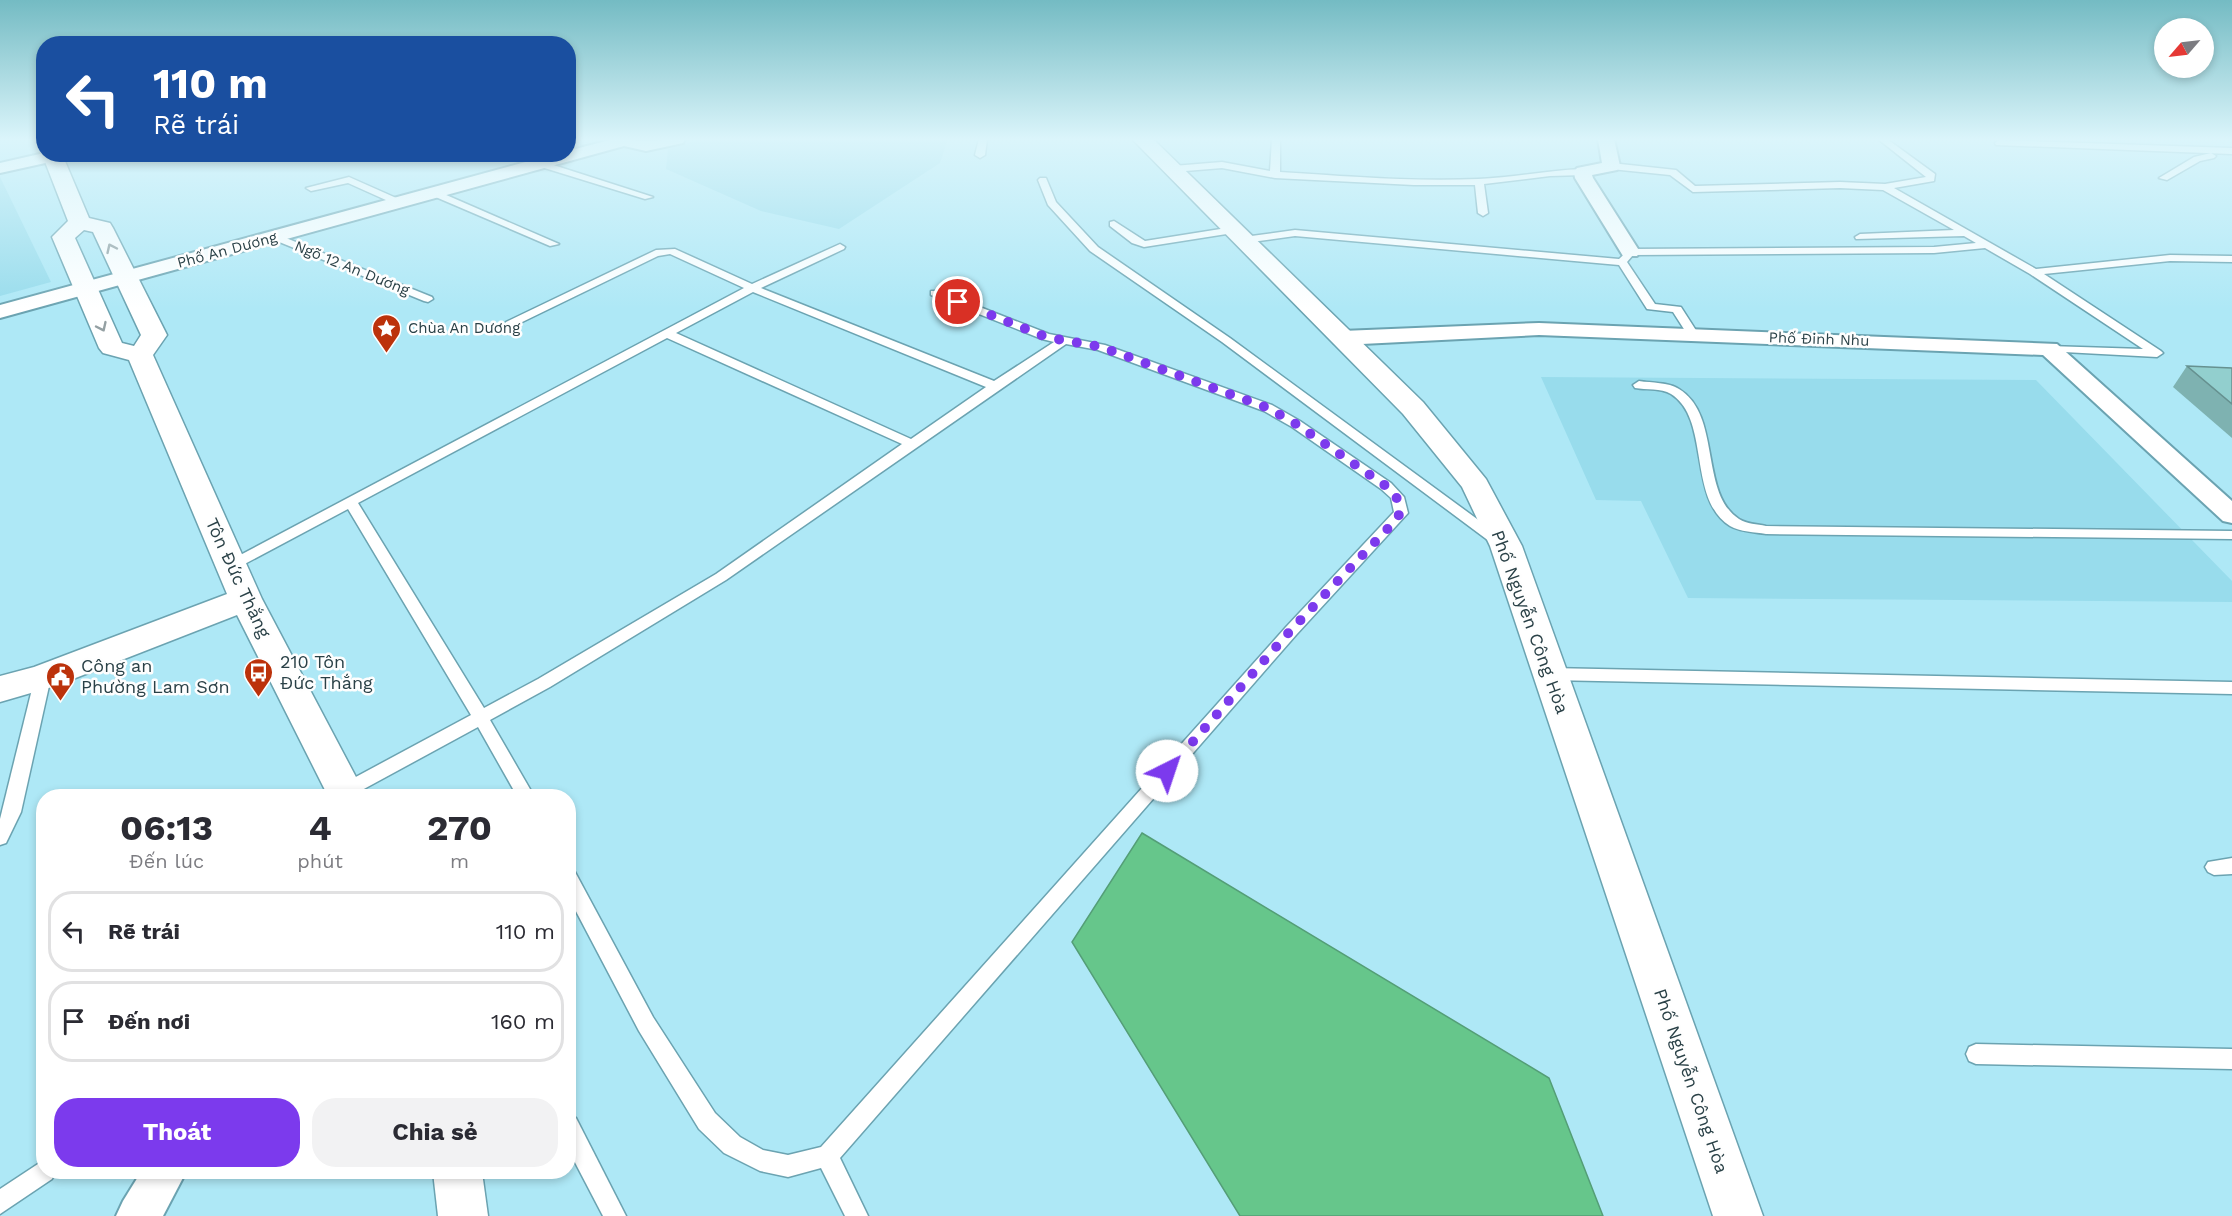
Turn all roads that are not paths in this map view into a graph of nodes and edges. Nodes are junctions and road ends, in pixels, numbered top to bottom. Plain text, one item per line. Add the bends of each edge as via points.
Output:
1 (69, 196) edge
2 (384, 196) edge
3 (427, 196) edge
4 (438, 196) edge
5 (1048, 196) edge
6 (1199, 196) edge
7 (1481, 196) edge
8 (1593, 196) edge
9 (1900, 196) edge
10 (400, 203) junction
11 (1483, 213) dead end
12 (80, 222) junction
13 (1114, 224) dead end
14 (1966, 233) junction
15 (1238, 235) junction
16 (276, 237) junction
17 (1860, 237) dead end
18 (554, 244) dead end
19 (1987, 245) junction
20 (840, 247) dead end
21 (1626, 257) junction
22 (2232, 259) edge
23 (2034, 272) junction
24 (125, 278) junction
25 (752, 288) junction
26 (85, 289) junction
27 (935, 292) dead end
28 (428, 299) dead end
29 (0, 312) edge
30 (510, 324) dead end
31 (666, 333) junction
32 (1693, 335) junction
33 (1342, 338) junction
34 (1062, 342) junction
35 (2049, 349) junction
36 (140, 355) junction
37 (1639, 385) dead end
38 (995, 386) junction
39 (912, 444) junction
40 (351, 502) junction
41 (2227, 506) edge
42 (2232, 535) edge
43 (1506, 546) junction
44 (232, 565) junction
45 (246, 599) junction
46 (1550, 674) junction
47 (43, 677) junction
48 (2232, 688) edge
49 (0, 689) edge
50 (481, 718) junction
51 (343, 789) edge
52 (355, 789) edge
53 (521, 789) edge
54 (0, 838) edge
55 (576, 892) edge
56 (1976, 1054) dead end
57 (2232, 1059) edge
58 (576, 1141) edge
59 (826, 1156) junction
60 (36, 1177) edge
61 (161, 1179) edge
62 (459, 1179) edge
63 (0, 1203) edge
64 (138, 1216) edge
65 (463, 1216) edge
66 (615, 1216) edge
67 (857, 1216) edge
68 (1737, 1216) edge

1 - 12 main road
2 - 10 lane
3 - 10 street, Phố An Dương
4 - 18 lane
5 - 43 lane via 1094,249 1226,340
6 - 15 main road, Phố Nguyễn Công Hòa
7 - 11 lane
8 - 21 street
9 - 14 lane
10 - 16 street, Phố An Dương
24 -> 12 main road via 102,228
12 - 26 main road via 63,237
13 - 15 lane via 1144,244
14 - 17 lane
14 - 19 lane
15 - 21 lane via 1295,233
15 - 33 main road, Phố Nguyễn Công Hòa
16 - 24 street, Phố An Dương
16 - 28 lane, Ngõ 12 An Dương
19 - 21 lane via 1934,250
19 - 23 lane
20 - 25 lane
21 - 32 lane via 1652,307 1677,309
22 - 23 lane via 2170,258
23 - 35 lane via 2157,353
24 - 26 street, Phố An Dương
24 - 36 main road via 154,335
25 - 30 lane via 666,251
25 - 31 lane
25 - 38 lane
26 - 29 street, Phố An Dương
26 -> 36 main road via 112,348
27 - 34 lane
31 - 39 lane
31 - 40 lane
32 - 33 street, Phố Đinh Nhu via 1539,329
32 - 35 street, Phố Đinh Nhu
33 - 43 main road, Phố Nguyễn Công Hòa via 1413,408 1476,485
34 - 38 lane
34 - 59 lane via 1101,347 1282,415 1386,486 1397,496 1401,513 1291,630
35 - 41 street
36 - 44 main road, Tôn Đức Thắng
37 - 42 lane via 1665,388 1687,402 1715,494 1725,513 1748,526 1777,530
38 - 39 lane
39 - 50 lane via 721,577
40 - 44 lane
40 - 50 lane
43 - 46 main road, Phố Nguyễn Công Hòa
44 - 45 main road, Tôn Đức Thắng
45 - 47 main road
45 - 51 main road, Tôn Đức Thắng
46 - 48 lane
46 - 68 main road, Phố Nguyễn Công Hòa
47 - 49 main road
47 - 54 lane via 12,812
50 - 52 lane
50 - 53 lane
55 - 59 lane via 646,1024 707,1121 732,1145 760,1160 788,1166
56 - 57 lane
58 - 66 lane
59 - 67 lane
60 - 63 lane
61 - 64 street
62 - 65 main road

